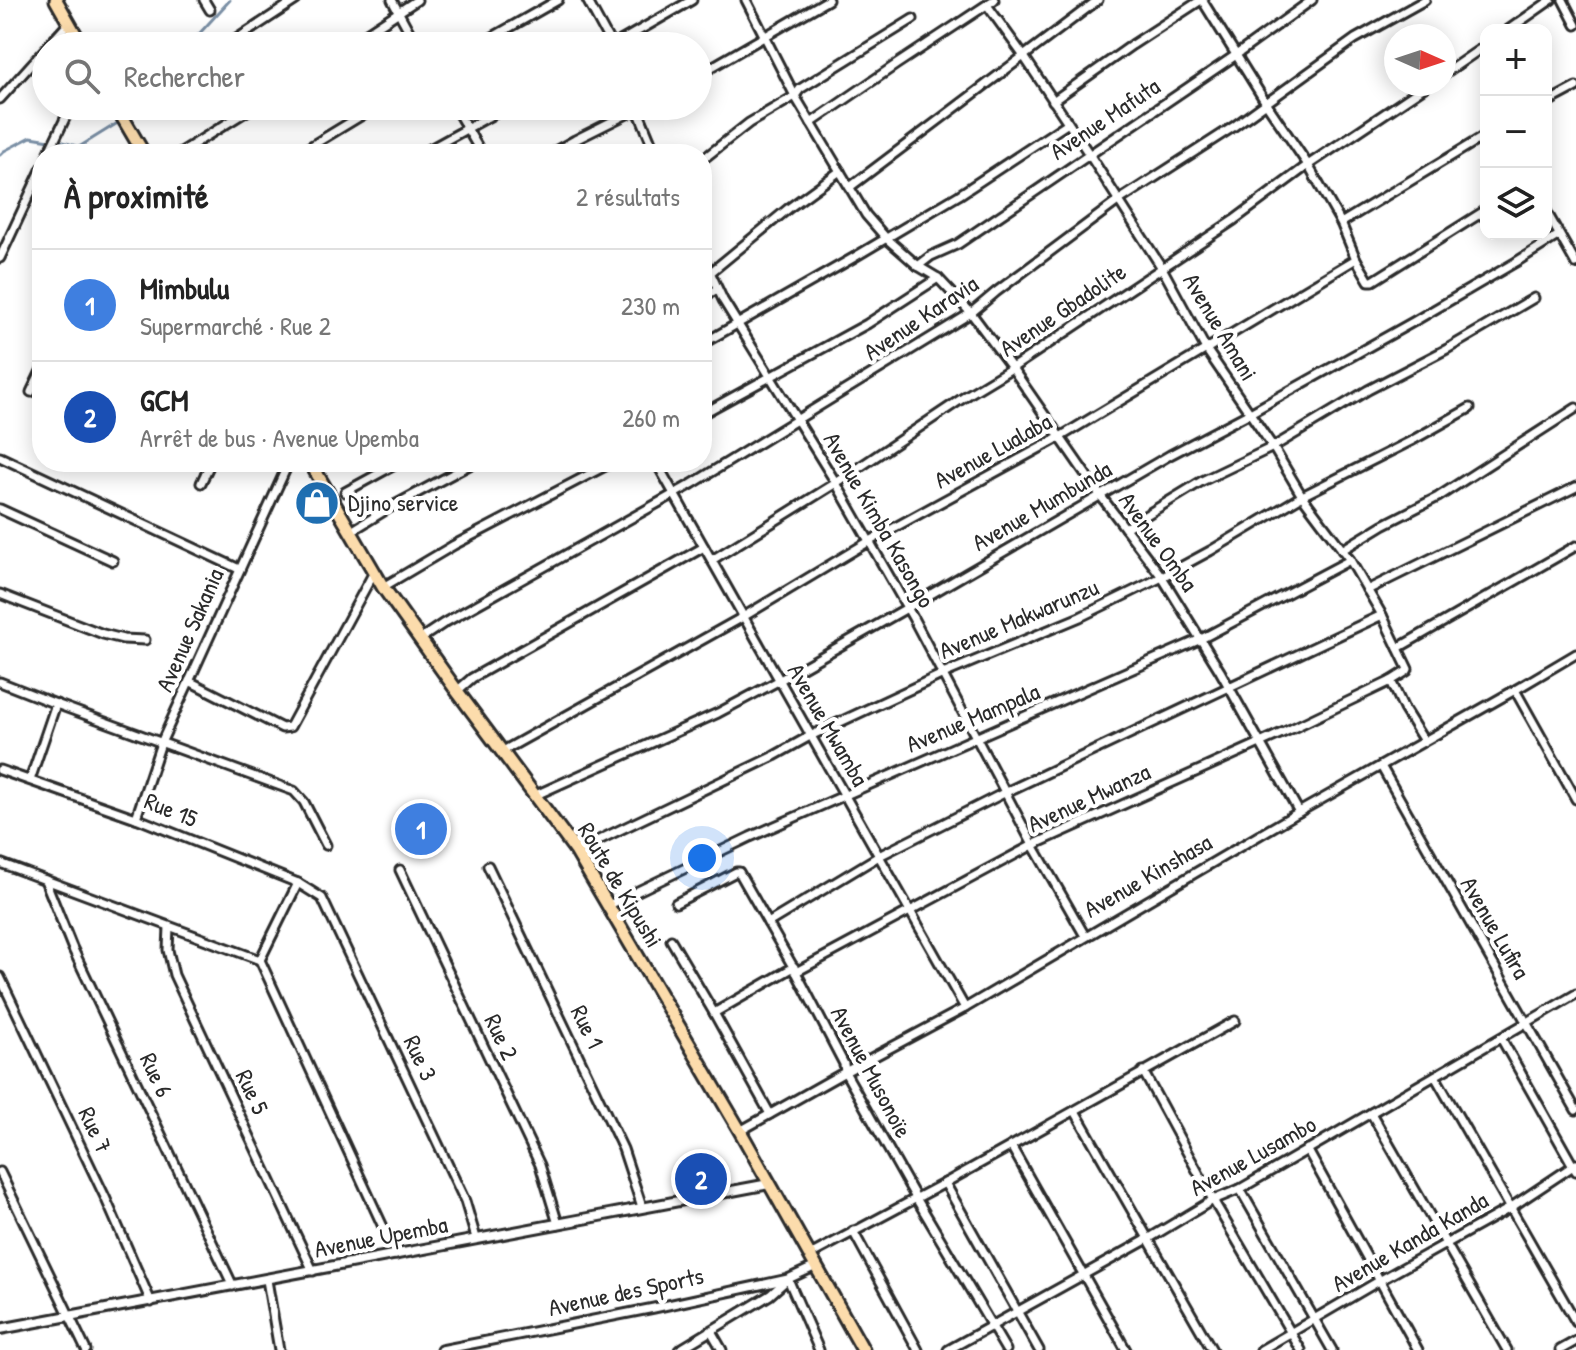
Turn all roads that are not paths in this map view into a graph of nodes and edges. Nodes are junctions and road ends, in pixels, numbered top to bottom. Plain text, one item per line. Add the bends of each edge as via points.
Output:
1 (56, 0) edge
2 (204, 0) edge
3 (296, 0) edge
4 (392, 0) edge
5 (417, 0) edge
6 (558, 0) edge
7 (587, 0) edge
8 (692, 0) edge
9 (746, 0) edge
10 (828, 0) edge
11 (1098, 0) edge
12 (1202, 0) edge
13 (1312, 0) edge
14 (1425, 0) edge
15 (1551, 0) edge
16 (1563, 0) edge
17 (990, 2) edge
18 (210, 10) dead end
19 (399, 13) junction
20 (913, 19) dead end
21 (69, 23) junction
22 (1517, 24) edge
23 (1576, 25) edge
24 (61, 32) edge
25 (74, 32) edge
26 (247, 32) edge
27 (369, 32) edge
28 (409, 32) edge
29 (502, 32) edge
30 (604, 32) edge
31 (636, 32) edge
32 (764, 38) junction
33 (1480, 49) edge
34 (1023, 55) junction
35 (1236, 55) junction
36 (32, 64) edge
37 (1456, 66) edge
38 (712, 67) edge
39 (1576, 87) edge
40 (795, 96) junction
41 (1411, 96) edge
42 (0, 99) edge
43 (1552, 100) edge
44 (1053, 101) junction
45 (1266, 103) junction
46 (64, 120) edge
47 (124, 120) edge
48 (233, 120) edge
49 (354, 120) edge
50 (463, 120) edge
51 (483, 120) edge
52 (614, 120) edge
53 (644, 120) edge
54 (811, 123) junction
55 (1068, 123) junction
56 (468, 128) junction
57 (1480, 139) edge
58 (53, 144) edge
59 (137, 144) edge
60 (194, 144) edge
61 (314, 144) edge
62 (439, 144) edge
63 (477, 144) edge
64 (568, 144) edge
65 (652, 144) edge
66 (712, 152) edge
67 (1089, 154) junction
68 (1308, 165) junction
69 (840, 171) junction
70 (850, 187) junction
71 (32, 189) edge
72 (1118, 201) junction
73 (1480, 214) edge
74 (1552, 222) edge
75 (1341, 223) junction
76 (1559, 235) junction
77 (886, 238) junction
78 (0, 258) edge
79 (1356, 259) junction
80 (1576, 264) edge
81 (918, 266) junction
82 (1162, 268) junction
83 (712, 271) edge
84 (712, 275) edge
85 (938, 278) junction
86 (717, 289) junction
87 (712, 292) edge
88 (1534, 298) dead end
89 (971, 313) junction
90 (739, 324) junction
91 (712, 339) edge
92 (1206, 349) junction
93 (1012, 368) junction
94 (770, 376) junction
95 (712, 408) edge
96 (1470, 408) dead end
97 (1576, 408) edge
98 (1250, 413) junction
99 (797, 419) junction
100 (1060, 437) junction
101 (1273, 447) junction
102 (0, 457) edge
103 (32, 472) edge
104 (32, 472) edge
105 (206, 472) edge
106 (284, 472) edge
107 (316, 472) edge
108 (382, 472) edge
109 (456, 472) edge
110 (594, 472) edge
111 (661, 472) edge
112 (711, 472) edge
113 (712, 472) edge
114 (201, 483) dead end
115 (836, 483) junction
116 (1576, 487) edge
117 (345, 492) dead end
118 (673, 494) junction
119 (1100, 495) junction
120 (1302, 496) junction
121 (0, 509) edge
122 (1125, 528) junction
123 (350, 532) junction
124 (868, 542) junction
125 (1576, 546) edge
126 (704, 547) junction
127 (1342, 550) junction
128 (712, 560) junction
129 (1350, 560) junction
130 (113, 561) dead end
131 (239, 569) junction
132 (374, 572) junction
133 (1162, 577) junction
134 (383, 587) junction
135 (1367, 590) junction
136 (0, 594) edge
137 (907, 608) junction
138 (1382, 615) junction
139 (743, 617) junction
140 (420, 639) junction
141 (1201, 639) junction
142 (145, 640) dead end
143 (1398, 648) junction
144 (1576, 654) edge
145 (1405, 673) joint
146 (943, 674) junction
147 (780, 680) junction
148 (189, 681) junction
149 (1391, 681) junction
150 (0, 682) edge
151 (1228, 687) junction
152 (1515, 690) junction
153 (457, 691) junction
154 (56, 704) junction
155 (810, 736) junction
156 (978, 738) junction
157 (1260, 741) junction
158 (1424, 741) junction
159 (161, 743) junction
160 (503, 751) junction
161 (1381, 766) junction
162 (0, 770) edge
163 (30, 780) junction
164 (1573, 785) edge
165 (1006, 792) junction
166 (846, 794) junction
167 (536, 795) junction
168 (1576, 799) edge
169 (1299, 812) junction
170 (136, 818) junction
171 (326, 845) dead end
172 (1033, 845) junction
173 (576, 851) junction
174 (879, 856) junction
175 (0, 863) edge
176 (488, 866) dead end
177 (400, 870) dead end
178 (45, 880) junction
179 (298, 883) junction
180 (322, 898) joint
181 (676, 903) dead end
182 (609, 905) junction
183 (910, 910) junction
184 (768, 923) junction
185 (169, 927) junction
186 (1085, 936) junction
187 (671, 940) dead end
188 (260, 960) junction
189 (795, 969) junction
190 (0, 977) edge
191 (1576, 994) edge
192 (965, 1008) junction
193 (714, 1013) junction
194 (1235, 1021) dead end
195 (1526, 1023) junction
196 (1501, 1038) junction
197 (1143, 1071) junction
198 (845, 1072) junction
199 (1435, 1076) junction
200 (1576, 1110) edge
201 (1075, 1111) junction
202 (1371, 1113) junction
203 (770, 1114) junction
204 (740, 1131) junction
205 (1011, 1146) junction
206 (1307, 1149) junction
207 (1575, 1167) edge
208 (0, 1172) edge
209 (945, 1183) junction
210 (769, 1184) junction
211 (1240, 1189) junction
212 (916, 1198) junction
213 (1213, 1200) junction
214 (642, 1207) junction
215 (1510, 1208) junction
216 (558, 1224) junction
217 (853, 1231) junction
218 (476, 1238) junction
219 (1148, 1239) junction
220 (1446, 1245) junction
221 (396, 1255) junction
222 (813, 1260) junction
223 (313, 1271) junction
224 (1083, 1274) junction
225 (788, 1279) junction
226 (267, 1280) junction
227 (1379, 1281) junction
228 (233, 1286) junction
229 (151, 1302) junction
230 (1018, 1312) junction
231 (68, 1316) junction
232 (1315, 1319) junction
233 (1576, 1322) edge
234 (993, 1326) junction
235 (0, 1329) edge
236 (711, 1331) junction
237 (1291, 1333) junction
238 (1576, 1341) edge
239 (86, 1350) edge
240 (279, 1350) edge
241 (441, 1350) edge
242 (679, 1350) edge
243 (722, 1350) edge
244 (819, 1350) edge
245 (863, 1350) edge
246 (918, 1350) edge
247 (948, 1350) edge
248 (1006, 1350) edge
249 (1039, 1350) edge
250 (1126, 1350) edge
251 (1212, 1350) edge
252 (1261, 1350) edge
253 (1301, 1350) edge
254 (1332, 1350) edge
255 (1418, 1350) edge
256 (1507, 1350) edge
257 (1560, 1350) edge

1 - 21 highway
2 - 18 street
3 - 26 street
4 - 19 street
5 - 19 street
6 - 29 street
7 - 30 street
8 - 31 street
9 - 32 street, Avenue Omba
10 - 32 street
11 - 34 street
12 - 35 street
12 - 44 street
13 - 35 street, Avenue Mafuta
14 - 45 street, Avenue Karavia via 1355,39
15 - 22 street
16 - 23 street
17 - 34 street, Avenue Amani
17 - 54 street
19 - 27 street
19 - 28 street
20 - 40 street
21 - 24 street
21 - 25 highway
32 - 38 street
32 - 40 street, Avenue Omba
33 - 37 street
34 - 44 street, Avenue Amani
34 - 70 street
35 - 45 street
35 - 67 street, Avenue Mafuta
36 - 42 street
39 - 43 street
40 - 54 street, Avenue Omba
40 - 66 street
41 - 68 street, Avenue Gbadolite
44 - 55 street, Avenue Amani
45 - 68 street
45 - 72 street, Avenue Karavia
46 - 58 street
47 - 59 highway
48 - 60 street
49 - 61 street
50 - 56 street
51 - 56 street
52 - 64 street
53 - 65 street
54 - 69 street, Avenue Omba
55 - 67 street, Avenue Amani
55 - 77 street
56 - 62 street
56 - 63 street
57 - 75 street
67 - 72 street, Avenue Amani
67 - 81 street, Avenue Mafuta
68 - 75 street
68 - 82 street, Avenue Gbadolite
69 - 70 street, Avenue Omba
69 - 83 street
70 - 77 street, Avenue Omba
71 - 78 street
72 - 82 street, Avenue Amani
72 - 89 street, Avenue Karavia
73 - 79 street via 1372,282
74 - 76 street
75 - 79 street
76 - 80 street
76 - 98 street, Avenue Mumbunda
77 - 81 street, Avenue Omba
77 - 90 street
79 - 92 street, Avenue Lualaba
81 - 85 street, Avenue Omba
82 - 92 street, Avenue Amani
82 - 93 street, Avenue Gbadolite
84 - 86 street, Avenue Kimba Kasongo
85 - 89 street, Avenue Omba
85 - 94 street
86 - 87 street
86 - 90 street, Avenue Kimba Kasongo
88 - 101 street
89 - 93 street, Avenue Omba
89 - 99 street, Avenue Karavia
90 - 91 street
90 - 94 street, Avenue Kimba Kasongo
92 - 98 street, Avenue Amani
92 - 100 street, Avenue Lualaba
93 - 100 street, Avenue Omba
93 - 115 street, Avenue Gbadolite
94 - 95 street
94 - 99 street, Avenue Kimba Kasongo
96 - 120 street, Avenue Makwarunzu
97 - 127 street via 1438,497
98 - 101 street, Avenue Amani
98 - 119 street, Avenue Mumbunda
99 - 113 street, Avenue Karavia
99 - 115 street, Avenue Kimba Kasongo
100 - 119 street, Avenue Omba
100 - 124 street, Avenue Lualaba
101 - 120 street, Avenue Amani
101 - 122 street via 1202,481
102 - 104 street
103 - 131 street
105 - 114 street
106 - 131 street, Avenue Sakania
107 - 123 highway, Route de Kipushi
108 - 117 street
109 - 123 street
110 - 134 street
111 - 118 street, Avenue Mwamba
112 - 118 street, Avenue Karavia
115 - 124 street, Avenue Kimba Kasongo
115 - 128 street, Avenue Gbadolite
116 - 135 street
118 - 126 street, Avenue Mwamba
118 - 140 street, Avenue Karavia
119 - 122 street, Avenue Omba
119 - 137 street, Avenue Mumbunda
120 - 127 street, Avenue Amani
120 - 133 street, Avenue Makwarunzu
121 - 130 street
122 - 133 street, Avenue Omba
123 - 132 highway, Route de Kipushi
124 - 137 street, Avenue Kimba Kasongo
124 - 139 street, Avenue Lualaba
125 - 143 street
126 - 128 street, Avenue Mwamba
126 - 153 street
127 - 129 street, Avenue Amani
128 - 139 street, Avenue Mwamba
129 - 135 street, Avenue Amani
129 - 141 street, Avenue Mampala
131 - 148 street, Avenue Sakania
132 - 134 highway, Route de Kipushi
132 - 148 street via 290,727 282,728
133 - 141 street, Avenue Omba
133 - 146 street, Avenue Makwarunzu
134 - 140 highway, Route de Kipushi
135 - 138 street, Avenue Amani
136 - 142 street via 103,634
137 - 146 street, Avenue Kimba Kasongo
137 - 147 street, Avenue Mumbunda
138 - 143 street, Avenue Amani
138 - 151 street
139 - 147 street, Avenue Mwamba
139 - 160 street, Avenue Lualaba
140 - 153 highway, Route de Kipushi
141 - 151 street, Avenue Omba
141 - 156 street, Avenue Mampala
143 - 145 street, Avenue Amani via 1408,668
144 - 152 street, Avenue Kinshasa
145 - 149 street, Avenue Mwanza
146 - 155 street, Avenue Makwarunzu
146 - 156 street, Avenue Kimba Kasongo
147 - 155 street, Avenue Mwamba
147 - 167 street, Avenue Mumbunda
148 - 159 street, Avenue Sakania
149 - 157 street, Avenue Mwanza
149 - 158 street
150 - 154 street
151 - 157 street, Avenue Omba
151 - 165 street
152 - 158 street, Avenue Kinshasa
152 - 164 street
153 - 160 highway, Route de Kipushi
154 - 159 street
154 - 163 street
155 - 166 street, Avenue Mwamba
155 - 173 street, Avenue Makwarunzu
156 - 165 street, Avenue Kimba Kasongo
156 - 166 street, Avenue Mampala
157 - 169 street, Avenue Omba
157 - 172 street, Avenue Mwanza
158 - 161 street, Avenue Kinshasa
159 - 170 street, Avenue Sakania
159 - 171 street via 298,793
160 - 167 highway, Route de Kipushi
161 - 169 street, Avenue Kinshasa
161 - 195 street, Avenue Lufira
162 - 163 street, Rue 15
163 - 170 street, Rue 15
164 - 168 street
165 - 172 street, Avenue Kimba Kasongo
165 - 174 street
166 - 174 street, Avenue Mwamba
166 - 182 street, Avenue Mampala
167 - 173 highway, Route de Kipushi
169 - 186 street, Avenue Kinshasa
170 - 179 street, Rue 15
172 - 183 street, Avenue Mwanza
172 - 186 street, Avenue Kimba Kasongo
173 - 182 highway, Route de Kipushi
174 - 183 street, Avenue Mwamba
174 - 184 street
175 - 178 street
176 - 214 street, Rue 1 via 623,1149
177 - 216 street, Rue 2 via 540,1165
178 - 185 street
178 - 228 street, Rue 6
179 - 180 street, Rue 15
179 - 188 street
180 - 218 street, Rue 3 via 465,1201
181 - 184 street, Avenue Musonoïe via 738,872
182 - 204 highway, Route de Kipushi
183 - 189 street, Avenue Mwanza
183 - 192 street, Avenue Mwamba
184 - 189 street, Avenue Musonoïe
185 - 188 street
185 - 223 street, Rue 5 via 174,975
186 - 192 street, Avenue Kinshasa
187 - 193 street
188 - 221 street
189 - 193 street, Avenue Mwanza
189 - 198 street, Avenue Musonoïe
190 - 229 street, Rue 7
191 - 195 street, Avenue Lusambo
192 - 198 street, Avenue Kinshasa
193 - 203 street
194 - 197 street, Avenue des Sports
195 - 196 street, Avenue Lusambo
195 - 200 street, Avenue Lufira
196 - 199 street, Avenue Lusambo
196 - 207 street
197 - 201 street, Avenue des Sports
197 - 213 street
198 - 203 street, Avenue Kinshasa
198 - 212 street, Avenue Musonoïe
199 - 202 street, Avenue Lusambo
199 - 215 street
201 - 205 street, Avenue des Sports
201 - 219 street
202 - 206 street, Avenue Lusambo
202 - 220 street
203 - 204 street, Avenue Kinshasa
204 - 210 highway, Route de Kipushi
205 - 209 street, Avenue des Sports
205 - 224 street
206 - 211 street, Avenue Lusambo
206 - 227 street
207 - 215 street, Avenue Kanda Kanda
208 - 231 street
209 - 212 street, Avenue des Sports
209 - 230 street
210 - 214 street, Avenue Upemba
210 - 222 highway, Route de Kipushi
211 - 213 street, Avenue Lusambo
211 - 232 street
212 - 217 street, Avenue des Sports
212 - 234 street, Avenue Musonoïe
213 - 219 street, Avenue Lusambo
213 - 237 street
214 - 216 street, Avenue Upemba
215 - 220 street, Avenue Kanda Kanda
215 - 233 street
216 - 218 street, Avenue Upemba
217 - 222 street, Avenue des Sports
217 - 246 street
218 - 221 street, Avenue Upemba
219 - 224 street, Avenue Lusambo
219 - 251 street
220 - 227 street, Avenue Kanda Kanda
220 - 256 street
221 - 223 street, Avenue Upemba
222 - 225 street, Avenue des Sports
222 - 245 highway, Route de Kipushi
223 - 226 street, Avenue Upemba
224 - 230 street, Avenue Lusambo
224 - 250 street
225 - 236 street
225 - 241 street, Avenue des Sports
225 - 244 street
226 - 228 street, Avenue Upemba
226 - 240 street
227 - 232 street, Avenue Kanda Kanda
227 - 255 street
228 - 229 street, Avenue Upemba
229 - 231 street, Avenue Upemba
230 - 234 street, Avenue Lusambo
230 - 249 street
231 - 235 street, Avenue Upemba
231 - 239 street
232 - 237 street, Avenue Kanda Kanda
232 - 254 street
234 - 247 street, Avenue Lusambo
234 - 248 street, Avenue Musonoïe
236 - 242 street
236 - 243 street
237 - 252 street, Avenue Kanda Kanda
237 - 253 street
238 - 257 street

